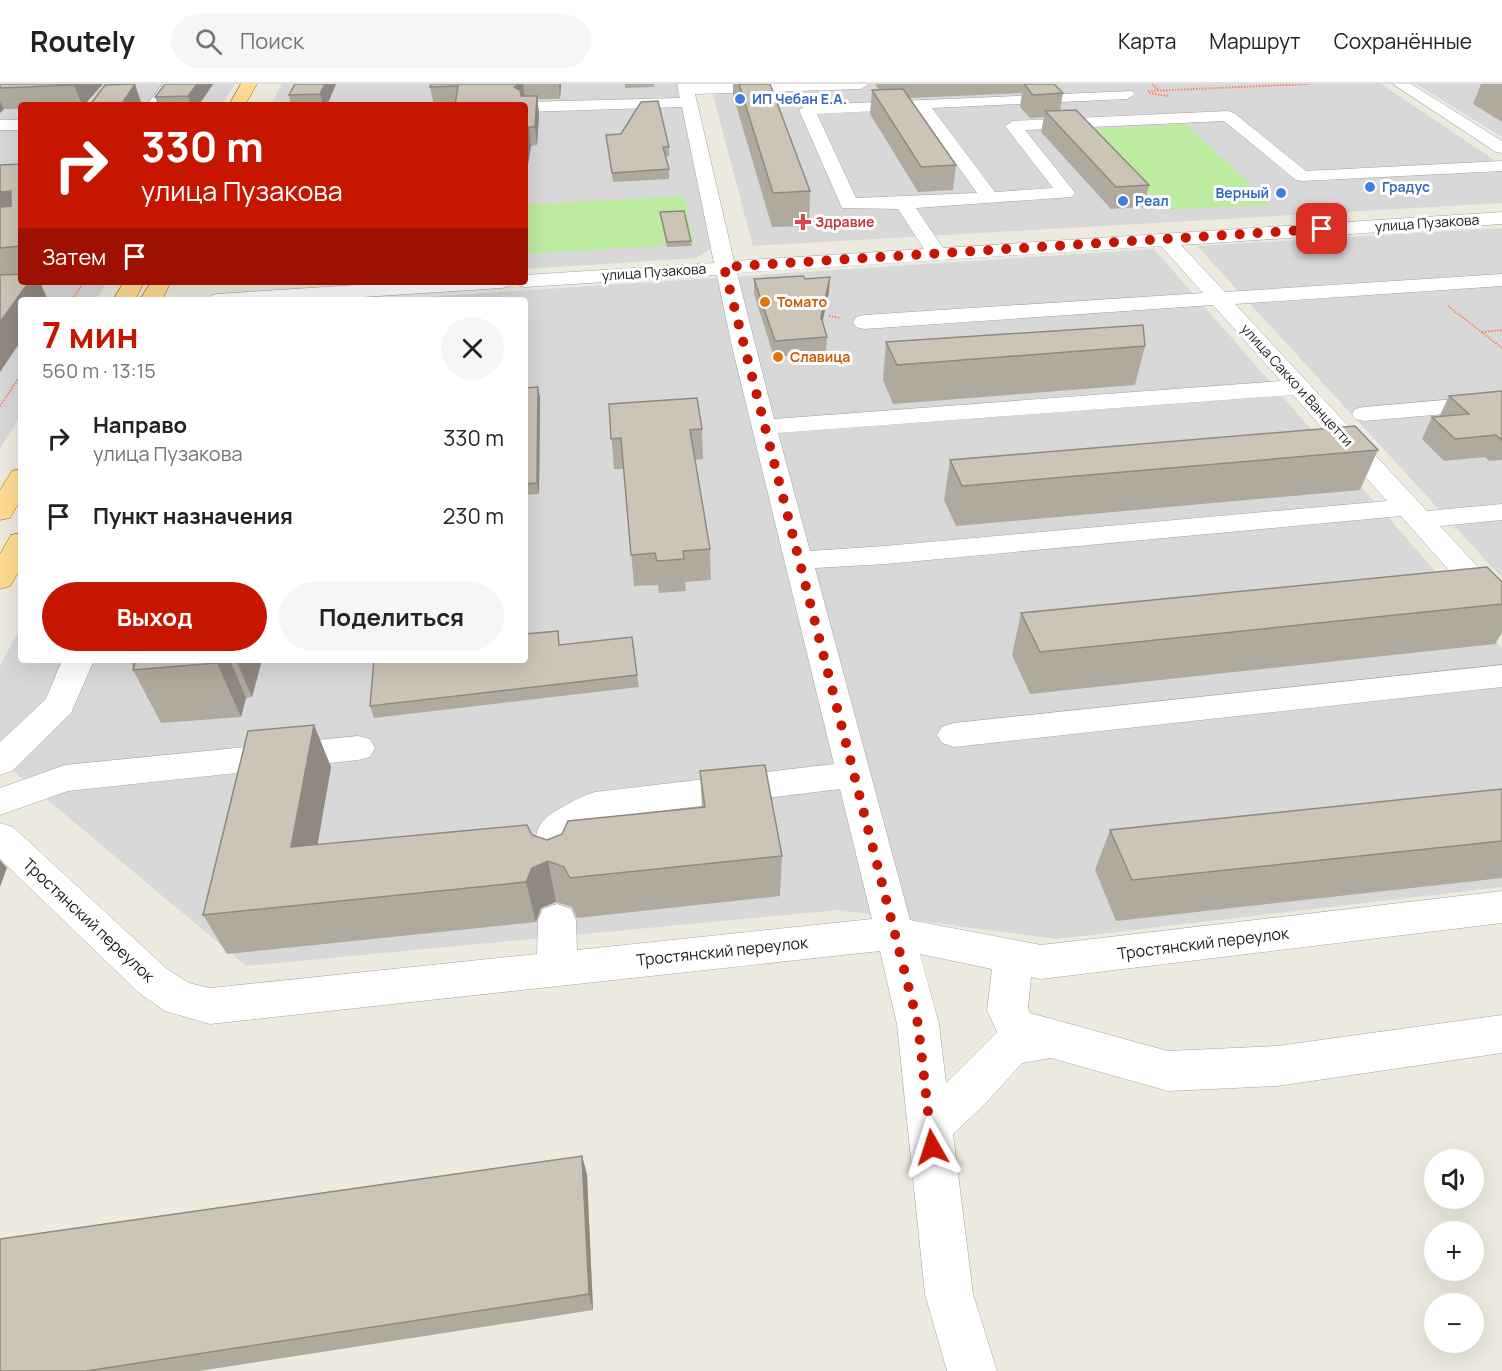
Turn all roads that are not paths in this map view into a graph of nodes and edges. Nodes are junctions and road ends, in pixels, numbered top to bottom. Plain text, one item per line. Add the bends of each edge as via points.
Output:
1 (171, 84) edge
2 (249, 84) edge
3 (861, 84) edge
4 (1401, 84) edge
5 (593, 88) dead end
6 (686, 92) edge
7 (1135, 93) road end
8 (157, 102) edge
9 (239, 102) edge
10 (607, 104) junction
11 (921, 104) junction
12 (528, 107) edge
13 (18, 113) edge
14 (0, 114) edge
15 (0, 125) edge
16 (18, 125) edge
17 (1502, 148) edge
18 (1502, 166) edge
19 (990, 198) junction
20 (904, 203) junction
21 (1502, 218) edge
22 (1165, 239) junction
23 (937, 254) junction
24 (724, 267) junction
25 (528, 280) edge
26 (1502, 280) edge
27 (454, 285) edge
28 (264, 297) edge
29 (1219, 299) junction
30 (864, 322) dead end
31 (1299, 387) junction
32 (1502, 402) edge
33 (1364, 414) dead end
34 (764, 427) junction
35 (1502, 512) edge
36 (1413, 513) junction
37 (18, 547) edge
38 (798, 560) junction
39 (0, 580) edge
40 (1502, 611) edge
41 (77, 663) edge
42 (1502, 676) edge
43 (954, 735) dead end
44 (358, 748) dead end
45 (0, 762) edge
46 (854, 775) junction
47 (0, 802) edge
48 (0, 837) edge
49 (555, 864) edge
50 (1502, 907) edge
51 (557, 920) dead end
52 (895, 933) junction
53 (1013, 956) junction
54 (557, 968) junction
55 (1502, 1034) edge
56 (1051, 1040) junction
57 (930, 1126) junction
58 (972, 1371) edge

1 - 8 street
2 - 9 main road
3 - 6 street
4 - 17 street
5 - 10 street via 603,93
6 - 10 street
6 - 24 street
7 - 11 street
10 - 12 street
11 - 19 street
11 - 20 street via 807,110 849,204
13 - 14 street
15 - 16 street
18 - 19 street via 1302,176 1228,116 1013,126 1066,193
19 - 20 street
20 - 23 street
21 - 22 street, улица Пузакова
22 - 23 street, улица Пузакова
22 - 29 street, улица Сакко и Ванцетти
23 - 24 street, улица Пузакова
24 - 25 street, улица Пузакова
24 - 34 street
26 - 29 street
27 - 28 street
29 - 30 street
29 - 31 street, улица Сакко и Ванцетти
31 - 34 street
31 - 36 street, улица Сакко и Ванцетти
32 - 33 street
34 - 38 street
35 - 36 street
36 - 38 street
36 - 40 street, улица Сакко и Ванцетти
37 - 39 main road
38 - 46 street
41 - 45 street via 60,705
42 - 43 street
44 - 47 street via 65,778
46 - 49 street via 595,805 554,832
46 - 52 street
48 - 54 street, Тростянский переулок via 153,981 179,998 210,1006
50 - 53 street, Тростянский переулок via 1041,962
51 - 54 street
52 - 53 street, Тростянский переулок
52 - 54 street, Тростянский переулок
52 - 57 street via 918,1024
53 - 56 street via 1007,1010 1016,1027
55 - 56 street via 1277,1066 1168,1071
56 - 57 street via 1010,1046
57 - 58 street via 949,1294

